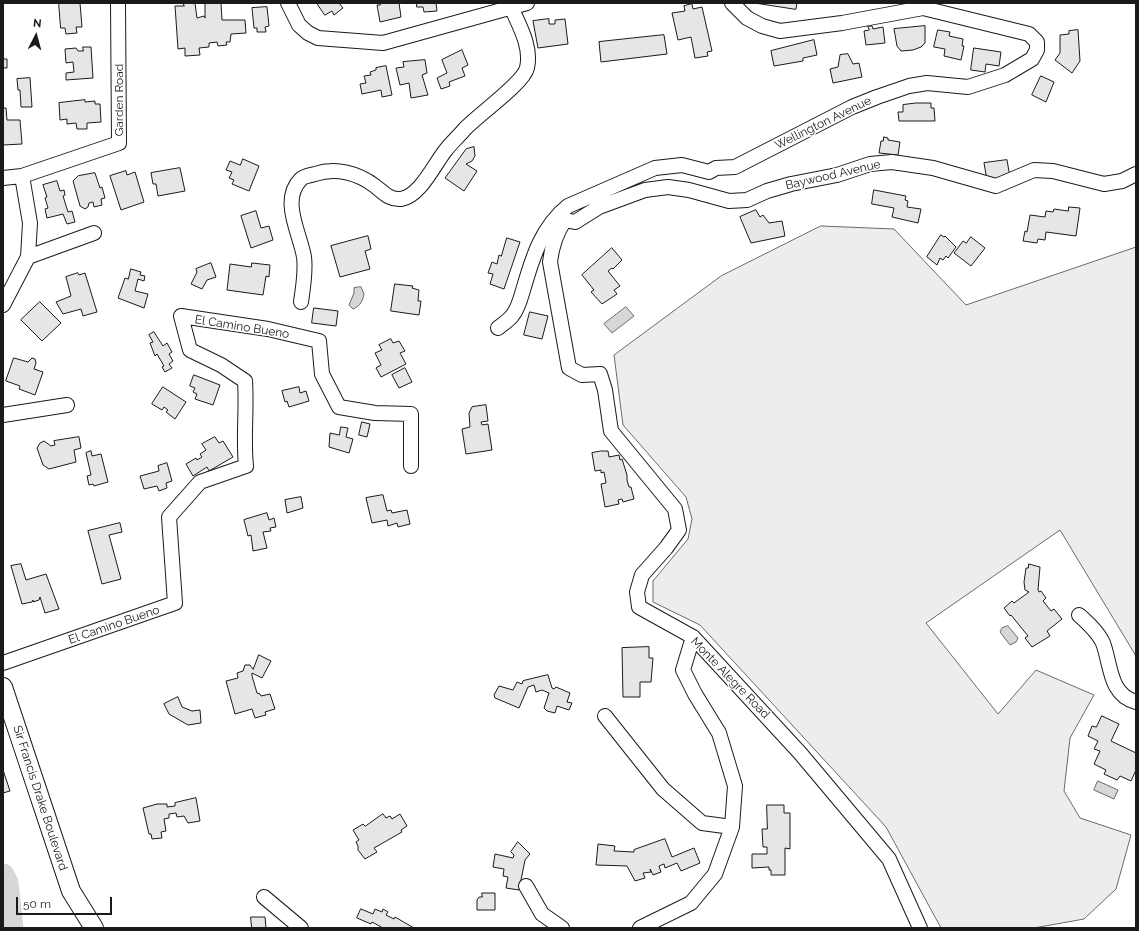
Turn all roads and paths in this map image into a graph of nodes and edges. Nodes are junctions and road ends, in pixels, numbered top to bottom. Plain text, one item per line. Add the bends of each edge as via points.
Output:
1 (118, 3) edge
2 (288, 3) edge
3 (528, 3) edge
4 (732, 3) edge
5 (511, 7) junction
6 (936, 7) edge
7 (1136, 174) edge
8 (22, 176) junction
9 (3, 178) edge
10 (562, 216) junction
11 (94, 233) dead end
12 (28, 257) junction
13 (302, 302) dead end
14 (3, 304) edge
15 (498, 328) dead end
16 (67, 405) dead end
17 (3, 415) edge
18 (411, 466) dead end
19 (1079, 615) dead end
20 (693, 637) junction
21 (3, 663) edge
22 (3, 687) edge
23 (1136, 702) edge
24 (605, 716) dead end
25 (732, 827) junction
26 (526, 886) dead end
27 (264, 897) dead end
28 (94, 928) edge
29 (301, 928) edge
30 (562, 928) edge
31 (640, 928) edge
32 (920, 928) edge

1 - 8 street, Garden Road via 119,144
2 - 5 street via 299,25 318,38 383,43
3 - 5 street
4 - 6 street, Wellington Avenue via 747,18 780,31 842,24
5 - 13 street via 528,55 527,69 510,88 468,124 444,152 423,183 409,197 388,197 364,179 336,171 302,178 294,189 293,212 305,270
6 - 10 street, Wellington Avenue via 1029,34 1037,42 1037,50 1032,59 1005,75 968,87 927,83 877,97 852,107 735,167 716,168 708,172 682,165 655,168 568,206
7 - 10 street, Baywood Avenue via 1122,181 1104,184 1053,171 1034,170 996,186 933,168 892,162 870,164 838,175 791,184 747,200 729,201 668,187 645,190 599,207 574,222
8 - 9 street
8 - 12 street via 30,223
10 - 15 street, Wellington Avenue via 545,230 536,249 518,307
10 - 20 street, Monte Alegre Road via 550,262 570,368 582,375 600,374 611,431 675,509 677,516 679,530 642,575 637,592 639,607
11 - 12 street
12 - 14 street
16 - 17 street
18 - 21 street, El Camino Bueno via 411,414 375,413 339,406 322,374 319,341 268,329 181,316 190,350 221,365 245,381 246,466 200,482 169,518 175,603
19 - 23 street via 1098,635 1115,684 1121,693
20 - 25 street via 683,670 694,694 719,733 735,786
20 - 32 street, Monte Alegre Road via 800,753 889,859
22 - 28 main road, Sir Francis Drake Boulevard via 71,891
24 - 25 street via 663,789 702,823
25 - 31 street via 714,874 691,902
26 - 30 street via 542,914
27 - 29 street

